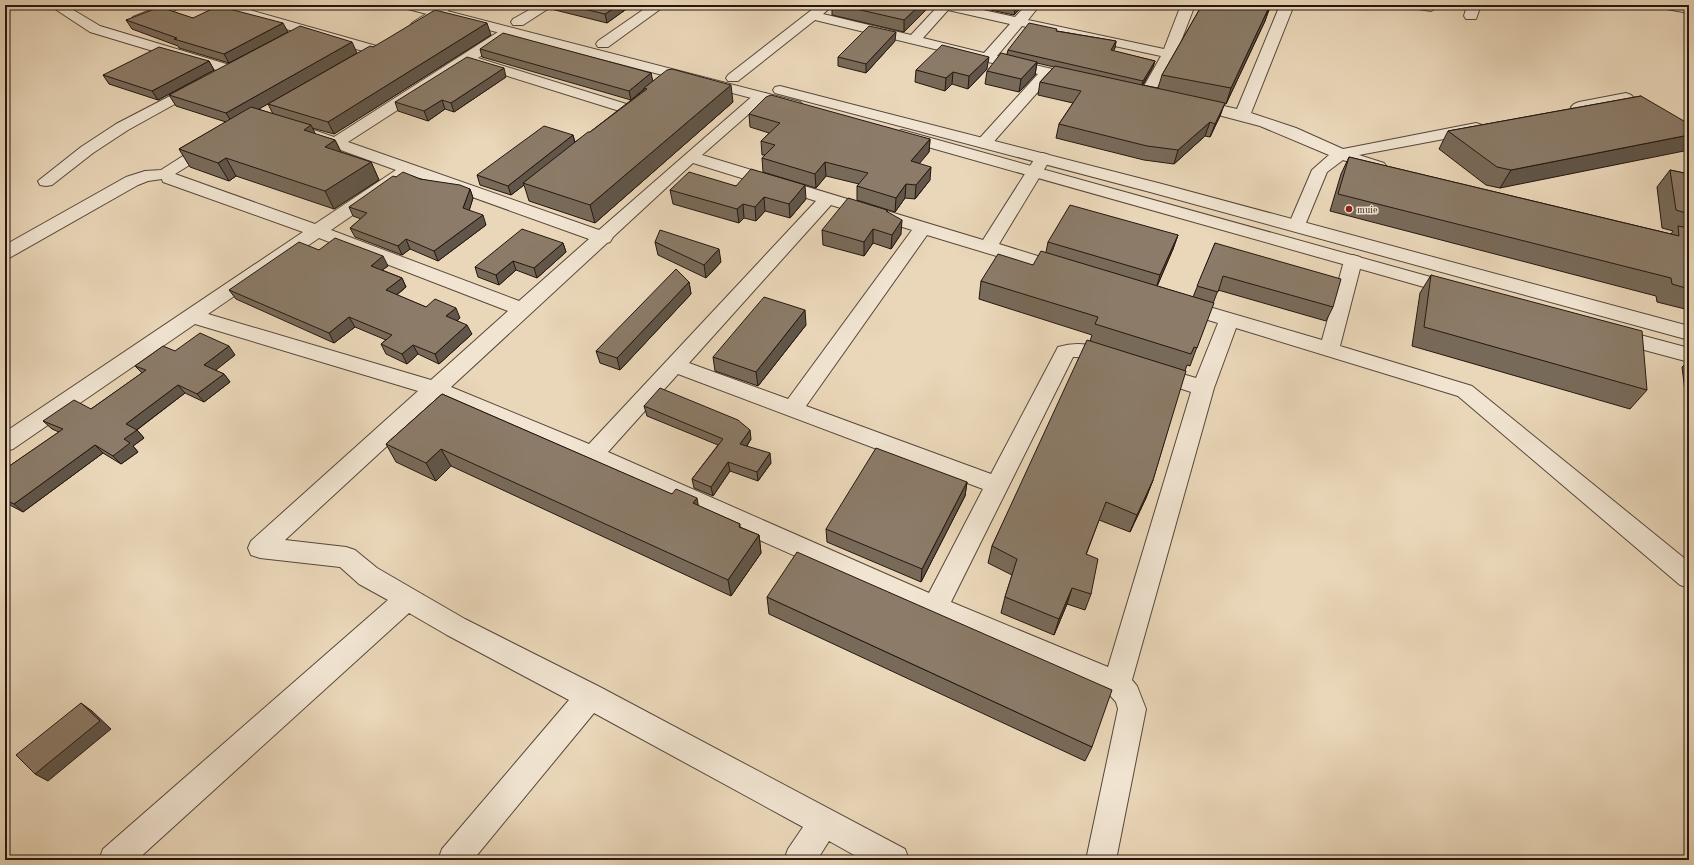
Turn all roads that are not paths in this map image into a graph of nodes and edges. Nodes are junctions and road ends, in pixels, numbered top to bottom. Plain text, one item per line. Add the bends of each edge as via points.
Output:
1 (56, 5) edge
2 (175, 5) edge
3 (218, 5) edge
4 (409, 5) edge
5 (547, 5) edge
6 (659, 5) edge
7 (826, 5) edge
8 (946, 5) edge
9 (1034, 5) edge
10 (1188, 5) edge
11 (1417, 5) edge
12 (1666, 5) edge
13 (446, 8) edge
14 (1431, 8) dead end
15 (1689, 9) edge
16 (1284, 12) edge
17 (1267, 15) edge
18 (814, 16) junction
19 (1020, 21) junction
20 (514, 27) junction
21 (305, 30) junction
22 (407, 32) edge
23 (108, 33) junction
24 (914, 40) junction
25 (284, 41) edge
26 (602, 44) junction
27 (1169, 54) junction
28 (987, 58) junction
29 (468, 59) junction
30 (356, 61) edge
31 (242, 62) edge
32 (228, 69) junction
33 (1048, 72) junction
34 (674, 74) junction
35 (733, 78) junction
36 (1093, 82) edge
37 (658, 87) edge
38 (1131, 91) edge
39 (1146, 95) junction
40 (761, 96) junction
41 (1161, 98) edge
42 (1626, 98) edge
43 (1176, 101) edge
44 (1564, 110) edge
45 (1243, 114) junction
46 (618, 120) edge
47 (1494, 124) edge
48 (294, 129) edge
49 (223, 138) edge
50 (337, 142) junction
51 (984, 143) junction
52 (1340, 154) junction
53 (690, 157) junction
54 (1043, 158) junction
55 (410, 168) junction
56 (1393, 170) edge
57 (1033, 173) junction
58 (166, 174) junction
59 (46, 181) dead end
60 (827, 198) junction
61 (1297, 226) junction
62 (923, 227) junction
63 (318, 231) junction
64 (604, 238) junction
65 (988, 247) junction
66 (5, 253) edge
67 (1353, 261) junction
68 (1078, 274) edge
69 (1473, 295) edge
70 (1169, 302) edge
71 (524, 310) junction
72 (191, 316) junction
73 (1229, 320) junction
74 (1643, 321) junction
75 (1601, 331) edge
76 (1689, 334) edge
77 (1646, 343) junction
78 (1329, 350) junction
79 (1689, 356) edge
80 (674, 365) junction
81 (1203, 388) junction
82 (436, 389) junction
83 (792, 409) junction
84 (5, 443) edge
85 (592, 455) junction
86 (997, 484) junction
87 (1689, 577) edge
88 (408, 599) junction
89 (935, 607) junction
90 (1116, 683) junction
91 (590, 696) junction
92 (824, 822) junction
93 (114, 860) edge
94 (453, 860) edge
95 (799, 860) edge
96 (894, 860) edge
97 (1101, 860) edge

1 - 23 street via 95,29
2 - 23 street
3 - 21 street
4 - 13 street
5 - 20 street
6 - 26 street
7 - 18 street
8 - 19 street
8 - 24 street
9 - 19 street
10 - 27 street
11 - 14 street
12 - 15 street
13 - 20 street
13 - 22 street
16 - 17 street
16 - 45 street
18 - 24 street
18 - 35 street
19 - 27 street
19 - 28 street
20 - 26 street
20 - 29 street
20 - 34 street
21 - 25 street
21 - 30 street via 382,46
23 - 32 street
24 - 28 street
26 - 35 street
27 - 39 street
28 - 33 street
29 - 46 street via 636,106
29 - 50 street
31 - 32 street
32 - 59 street via 122,128
33 - 36 street
33 - 51 street
34 - 37 street
34 - 40 street
35 - 51 street
38 - 39 street
39 - 41 street
40 - 53 street
40 - 57 street
42 - 44 street
43 - 45 street
45 - 52 street
47 - 52 street
48 - 50 street
49 - 58 street
50 - 55 street
51 - 54 street
52 - 56 street
52 - 61 street via 1320,170
53 - 60 street
53 - 64 street
54 - 57 street
54 - 61 street
55 - 63 street
55 - 64 street via 518,200
57 - 65 street
57 - 67 street
58 - 63 street via 169,178
58 - 66 street via 145,176 132,181
60 - 62 street
60 - 80 street
61 - 74 street
62 - 65 street
62 - 83 street
63 - 71 street
63 - 72 street
64 - 71 street
65 - 68 street
67 - 69 street
67 - 78 street
70 - 73 street
71 - 82 street
72 - 82 street
72 - 84 street
73 - 78 street
73 - 81 street
74 - 76 street
74 - 77 street
75 - 77 street
77 - 79 street
78 - 87 street via 1464,391
80 - 83 street
80 - 85 street
81 - 86 street via 1086,350 1070,349 1064,352
81 - 90 street
82 - 85 street
82 - 88 street via 260,548 346,558 368,576
83 - 86 street
85 - 89 street
86 - 89 street
88 - 91 street via 456,627
88 - 93 street
89 - 90 street
90 - 97 street via 1127,695 1132,709
91 - 92 street
91 - 94 street
92 - 95 street
92 - 96 street

